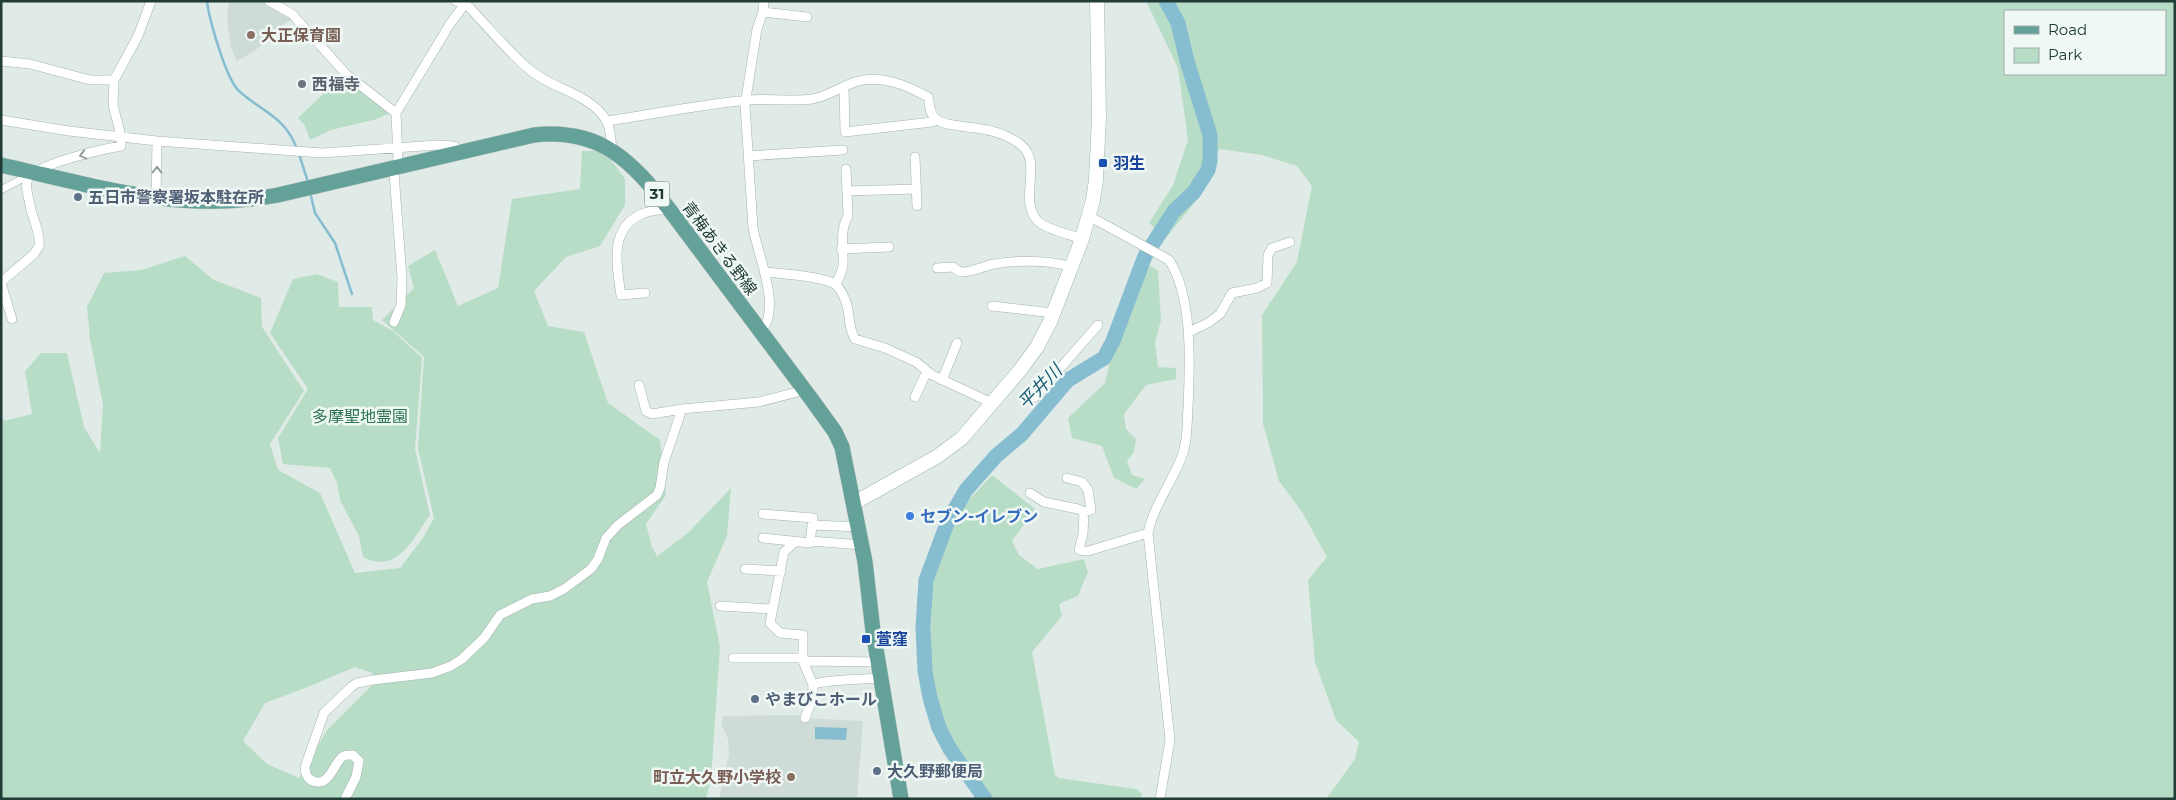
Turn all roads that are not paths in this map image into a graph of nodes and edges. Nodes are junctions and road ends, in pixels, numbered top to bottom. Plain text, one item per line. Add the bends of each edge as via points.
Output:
1 (151, 1) edge
2 (268, 1) edge
3 (764, 1) edge
4 (1097, 1) edge
5 (463, 2) edge
6 (763, 12) junction
7 (807, 17) dead end
8 (1, 61) edge
9 (114, 80) junction
10 (844, 87) junction
11 (746, 100) junction
12 (396, 113) junction
13 (1, 120) edge
14 (937, 120) junction
15 (606, 121) junction
16 (121, 136) junction
17 (157, 141) junction
18 (398, 147) junction
19 (612, 150) junction
20 (843, 150) dead end
21 (460, 152) junction
22 (748, 156) junction
23 (915, 157) dead end
24 (1, 165) edge
25 (396, 167) junction
26 (846, 169) dead end
27 (34, 172) junction
28 (916, 189) junction
29 (1, 190) edge
30 (847, 191) junction
31 (156, 198) junction
32 (917, 206) dead end
33 (669, 209) junction
34 (1089, 216) junction
35 (1082, 239) junction
36 (1290, 242) dead end
37 (889, 247) dead end
38 (841, 249) junction
39 (1072, 267) junction
40 (937, 268) dead end
41 (766, 272) junction
42 (1, 282) edge
43 (836, 285) junction
44 (645, 293) dead end
45 (992, 306) dead end
46 (1054, 313) junction
47 (12, 319) dead end
48 (394, 322) dead end
49 (1098, 325) dead end
50 (761, 332) junction
51 (1189, 332) junction
52 (957, 342) dead end
53 (927, 371) junction
54 (942, 380) junction
55 (639, 385) dead end
56 (805, 390) junction
57 (916, 397) dead end
58 (1035, 397) dead end
59 (992, 402) junction
60 (682, 408) junction
61 (1067, 478) dead end
62 (1030, 493) dead end
63 (854, 503) junction
64 (1084, 512) junction
65 (763, 514) dead end
66 (812, 524) junction
67 (859, 527) junction
68 (1148, 534) junction
69 (763, 538) dead end
70 (810, 541) junction
71 (795, 542) junction
72 (862, 545) junction
73 (745, 569) dead end
74 (781, 571) junction
75 (720, 606) dead end
76 (772, 609) junction
77 (733, 658) dead end
78 (803, 660) junction
79 (878, 662) junction
80 (881, 678) junction
81 (812, 685) junction
82 (805, 718) dead end
83 (346, 799) edge
84 (902, 799) edge
85 (1160, 799) edge

1 - 9 street via 138,36
2 - 12 street via 292,14 346,74
3 - 6 street
4 - 34 main road via 1099,149
5 - 12 street
5 - 15 street via 530,70 579,97
6 - 7 street
6 - 11 street via 756,29
8 - 9 street via 30,64 90,80
9 - 16 street via 113,105
10 - 11 street via 812,99
10 - 14 street via 870,80 908,86 928,97 930,111
10 - 14 street via 845,132
11 - 15 street
11 - 22 street
12 - 18 street
13 - 16 street
14 - 35 street via 999,133 1022,146 1030,162 1030,206 1033,214 1040,222
15 - 19 street
16 - 17 street
16 -> 27 street via 121,146
17 - 18 street via 322,153
31 -> 17 street
18 - 21 street via 448,145
18 - 25 street
19 - 21 main road, 青梅あきる野線 / 31 via 582,138 554,134 523,137
19 - 33 main road, 青梅あきる野線 / 31 via 637,170
20 - 22 street
21 - 25 main road, 青梅あきる野線 / 31
22 - 41 street via 753,228
23 - 28 street
24 - 27 main road, 青梅あきる野線 / 31
25 - 31 main road, 青梅あきる野線 / 31 via 258,198 220,202
25 - 48 street via 402,278 401,305
26 - 30 street
27 - 29 street
27 - 31 main road, 青梅あきる野線 / 31
27 - 42 street via 27,182 39,246
28 - 30 street
28 - 32 street
30 - 38 street via 848,216
33 - 44 street via 635,217 624,229 617,246 621,295
33 - 50 main road, 青梅あきる野線 / 31
34 - 35 main road
34 - 51 street via 1169,260 1185,307
35 - 39 main road
36 - 51 street via 1272,248 1268,255 1267,283 1232,293 1220,314
37 - 38 street
38 - 43 street via 843,267
39 - 40 street via 1018,263 994,264 964,272
39 - 46 main road
41 - 43 street via 816,278
41 - 50 street via 769,314 767,325
42 - 47 street
43 - 53 street via 846,300 849,329 855,339 885,348 916,362
45 - 46 street
46 - 59 main road via 1029,359
49 - 58 street
50 - 56 main road, 青梅あきる野線 / 31
51 - 68 street via 1186,441
52 - 54 street
53 - 54 street
53 - 57 street
54 - 59 street
55 - 60 street via 646,411 652,414
56 - 60 street via 759,402
56 - 63 main road, 青梅あきる野線 / 31 via 840,442
59 - 63 main road via 949,449
60 - 83 street via 657,495 606,538 592,569 550,596 532,599 500,614 484,638 451,666 432,673 357,683 324,713 305,773 308,778 322,782 341,758 346,754 353,755 359,761
61 - 64 street via 1082,482 1088,490 1091,510
62 - 64 street via 1044,502
63 - 67 main road, 青梅あきる野線 / 31
64 - 68 street via 1079,550 1088,551
65 - 66 street via 813,518
66 - 67 street
66 - 70 street
67 - 72 main road, 青梅あきる野線 / 31
68 - 85 street via 1170,740
69 - 71 street
70 - 71 street
70 - 72 street
71 - 74 street via 784,552
72 - 79 main road, 青梅あきる野線 / 31
73 - 74 street
74 - 76 street
75 - 76 street
76 - 78 street via 770,623 780,633 803,635
77 - 78 street
78 - 79 street
78 - 81 street
79 - 80 main road, 青梅あきる野線 / 31
80 - 81 street via 818,681
80 - 84 main road, 青梅あきる野線 / 31
81 - 82 street via 812,700

